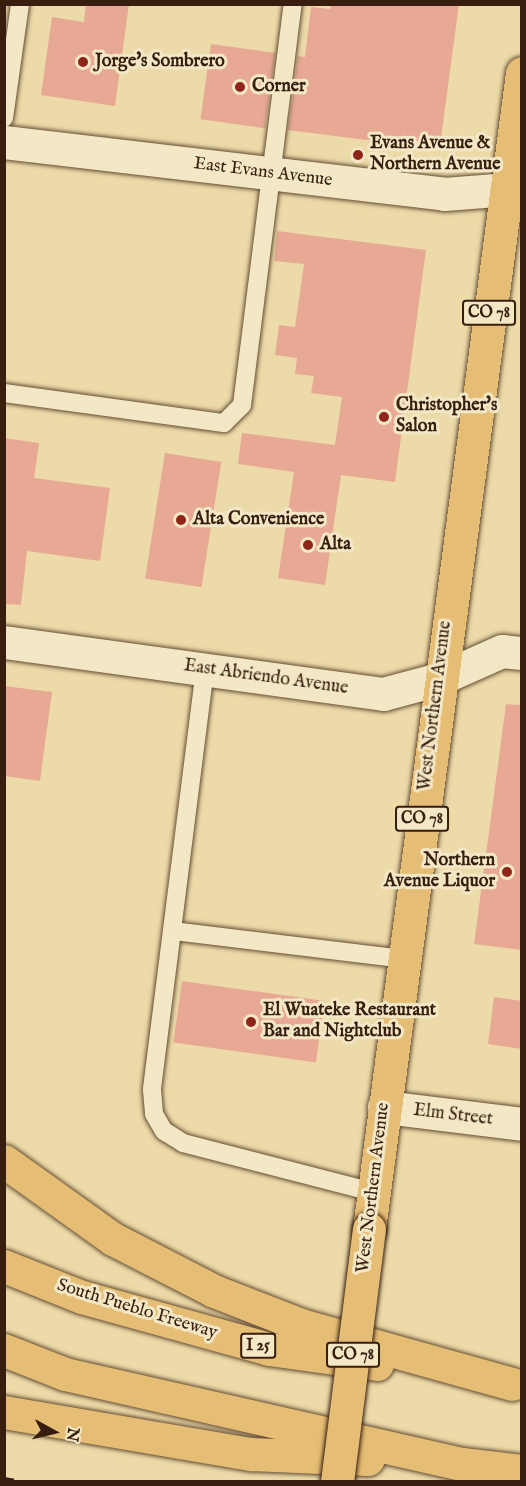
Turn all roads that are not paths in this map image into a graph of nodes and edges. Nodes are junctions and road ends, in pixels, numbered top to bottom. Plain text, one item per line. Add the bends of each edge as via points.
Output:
1 (20, 4) edge
2 (293, 4) edge
3 (522, 73) edge
4 (4, 118) edge
5 (4, 142) edge
6 (273, 174) junction
7 (514, 189) edge
8 (4, 393) edge
9 (4, 642) edge
10 (522, 653) edge
11 (205, 669) junction
12 (439, 679) junction
13 (173, 931) junction
14 (404, 959) junction
15 (384, 1107) junction
16 (522, 1124) edge
17 (4, 1161) edge
18 (373, 1192) junction
19 (4, 1266) edge
20 (4, 1350) edge
21 (517, 1385) edge
22 (4, 1412) edge
23 (462, 1464) junction
24 (522, 1471) edge
25 (337, 1482) edge

1 - 4 lane
2 - 6 lane
3 - 7 main road, West Northern Avenue / CO 78
5 - 6 street, East Evans Avenue
6 - 7 street, East Evans Avenue via 444,194
6 - 8 lane via 242,405 224,423
7 - 12 main road, West Northern Avenue / CO 78
9 - 11 street, East Abriendo Avenue
10 - 12 street, East Abriendo Avenue via 501,651
11 - 12 street, East Abriendo Avenue via 383,694
11 - 13 lane
12 - 14 main road, West Northern Avenue / CO 78
13 - 14 lane
13 - 18 lane via 152,1090 154,1114 164,1131 183,1143 215,1153
14 - 15 main road, West Northern Avenue / CO 78
15 - 16 street, Elm Street
15 - 18 main road, West Northern Avenue / CO 78
17 - 21 main road via 113,1239 214,1291 301,1325
18 - 25 main road, West Northern Avenue / CO 78, bridge
19 - 21 main road, South Pueblo Freeway / I 25 via 82,1298 269,1349
20 - 23 main road via 65,1374
22 - 23 main road via 251,1454
23 - 24 main road

